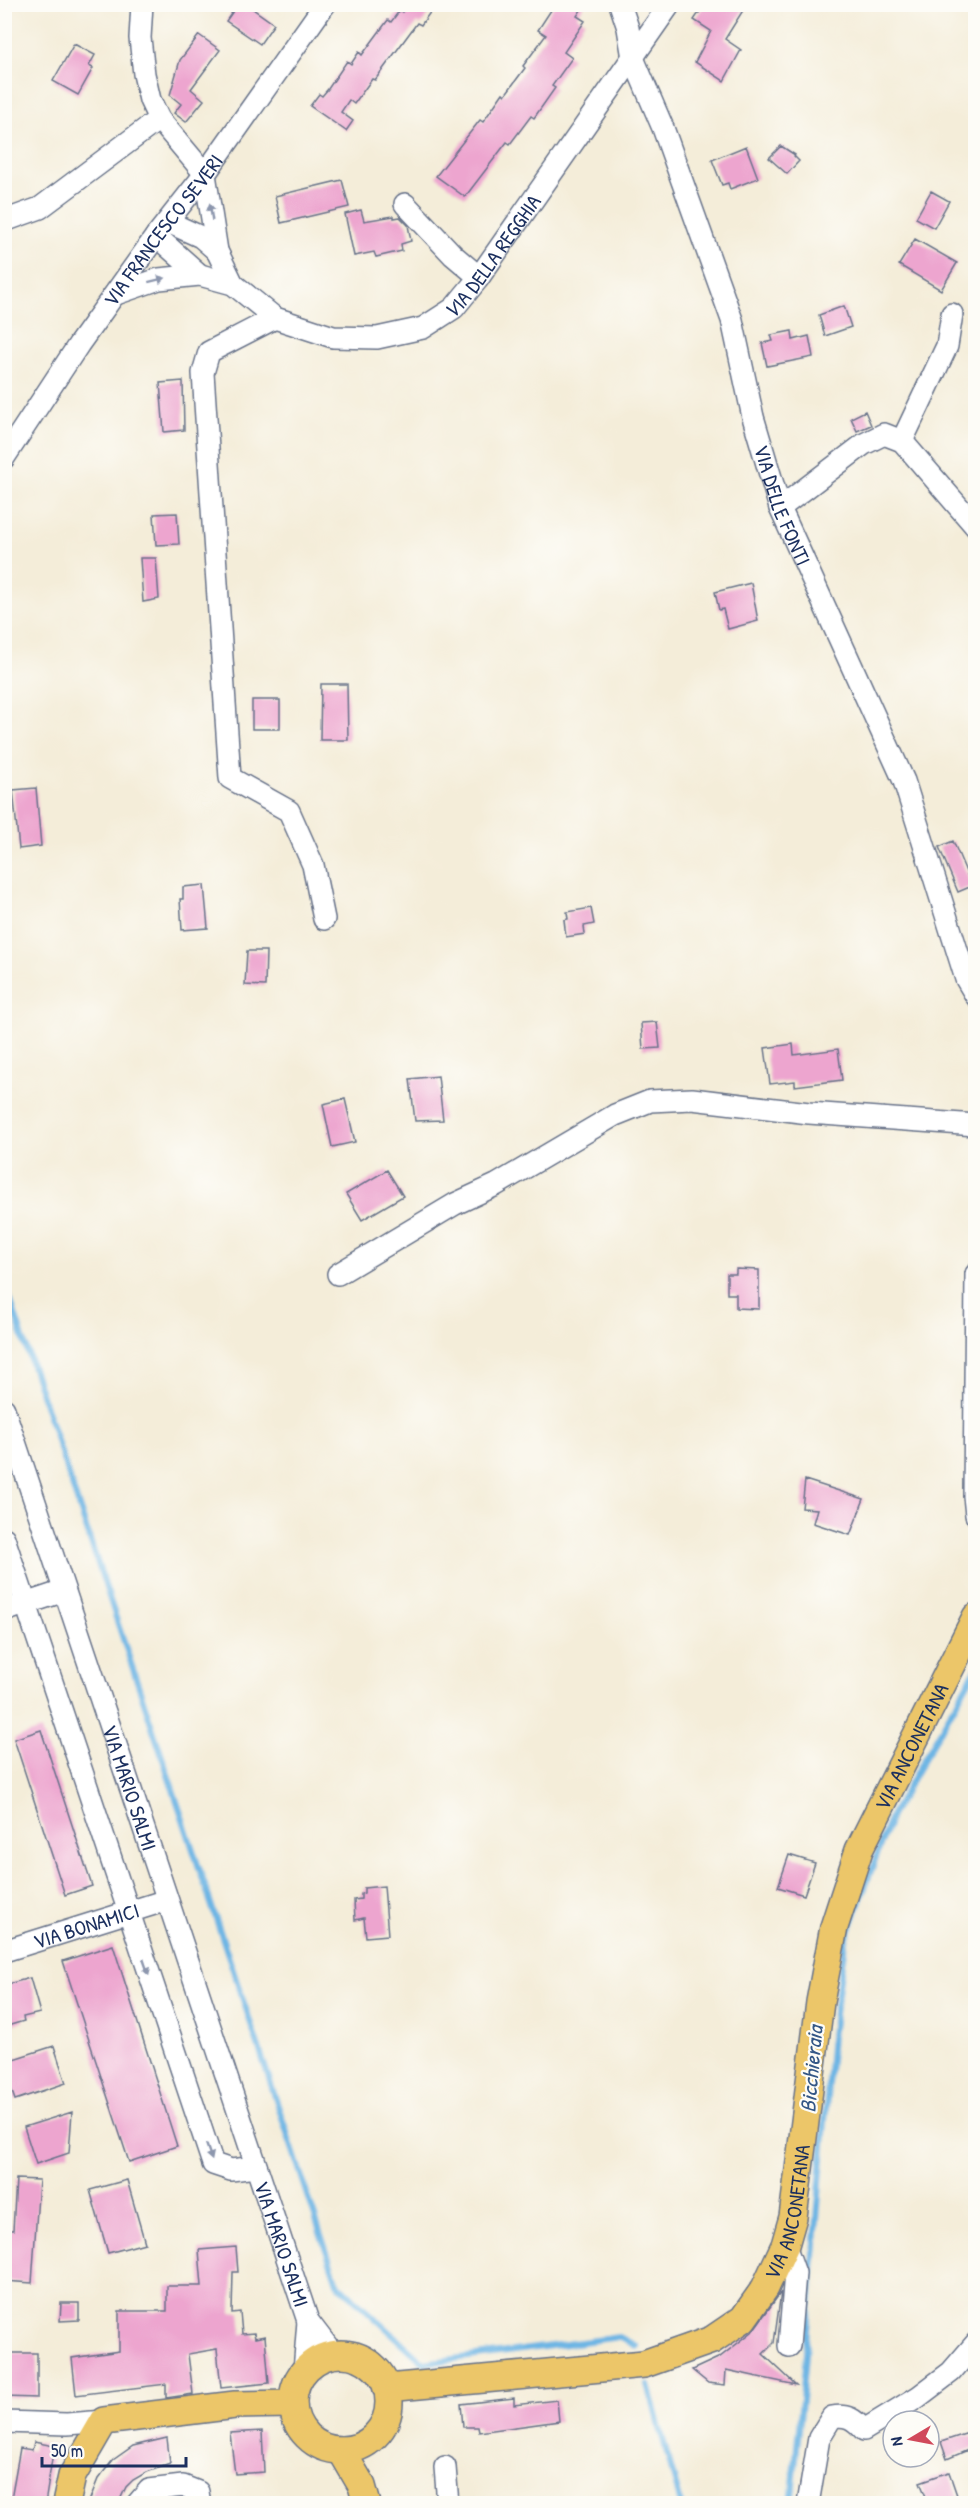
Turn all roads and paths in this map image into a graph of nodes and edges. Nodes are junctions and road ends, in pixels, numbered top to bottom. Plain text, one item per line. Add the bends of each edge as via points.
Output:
1 (142, 4) edge
2 (325, 4) edge
3 (620, 4) edge
4 (670, 4) edge
5 (633, 58) junction
6 (159, 119) junction
7 (205, 174) junction
8 (405, 204) dead end
9 (4, 221) edge
10 (162, 229) junction
11 (217, 251) junction
12 (200, 275) junction
13 (479, 277) junction
14 (233, 284) junction
15 (116, 294) junction
16 (952, 314) dead end
17 (275, 318) junction
18 (902, 441) junction
19 (4, 458) edge
20 (780, 508) junction
21 (975, 527) edge
22 (324, 919) dead end
23 (975, 996) edge
24 (975, 1125) edge
25 (338, 1274) dead end
26 (975, 1274) edge
27 (4, 1409) edge
28 (975, 1515) edge
29 (4, 1538) edge
30 (64, 1591) junction
31 (26, 1604) junction
32 (4, 1611) edge
33 (975, 1617) edge
34 (167, 1900) junction
35 (127, 1912) junction
36 (4, 1951) edge
37 (256, 2167) junction
38 (786, 2245) junction
39 (308, 2322) junction
40 (975, 2343) edge
41 (789, 2346) dead end
42 (334, 2355) junction
43 (304, 2372) junction
44 (387, 2388) junction
45 (293, 2404) junction
46 (104, 2421) junction
47 (4, 2422) edge
48 (352, 2447) junction
49 (445, 2467) dead end
50 (365, 2495) edge
51 (66, 2504) edge
52 (137, 2504) edge
53 (200, 2504) edge
54 (448, 2504) edge
55 (808, 2504) edge

1 - 6 street via 144,74
2 - 7 street, VIA FRANCESCO SEVERI
3 - 5 street, VIA DELLE FONTI
4 - 5 street, VIA DELLA REGGHIA
5 - 13 street, VIA DELLA REGGHIA
5 - 20 street, VIA DELLE FONTI via 663,128 732,320 753,417
6 - 7 street
6 - 9 street via 40,208
7 - 10 street, VIA FRANCESCO SEVERI
11 -> 7 street, VIA DELLA REGGHIA
8 - 13 street
10 - 11 street, VIA DELLA REGGHIA via 201,237
10 - 12 street, VIA DELLA REGGHIA
10 - 15 street, VIA FRANCESCO SEVERI
11 - 14 street, VIA DELLA REGGHIA
12 - 14 street, VIA DELLA REGGHIA
15 -> 12 street, VIA DELLA REGGHIA via 159,279
13 - 17 street, VIA DELLA REGGHIA via 454,308 423,328 377,338 333,337
14 - 17 street, VIA DELLA REGGHIA
15 - 19 street, VIA FRANCESCO SEVERI
16 - 18 street via 947,346
17 - 22 street via 209,352 202,373 230,778 289,811 313,865
18 - 20 street via 884,434 864,444
18 - 21 street
20 - 23 street, VIA DELLE FONTI via 904,781 966,979
24 - 25 street via 809,1113 692,1099 650,1101 615,1114
26 - 28 street
27 - 30 street, VIA MARIO SALMI
29 - 31 street, VIA MARIO SALMI
30 - 31 street
30 - 34 street, VIA MARIO SALMI
31 - 32 street
31 - 35 street, VIA MARIO SALMI
33 - 38 main road, VIA ANCONETANA via 859,1850 834,1927
34 - 35 street, VIA BONAMICI
34 - 37 street, VIA MARIO SALMI
35 - 36 street, VIA BONAMICI
35 -> 37 street, VIA MARIO SALMI via 213,2164 231,2170
37 - 39 street, VIA MARIO SALMI
38 - 41 street via 795,2273
38 - 44 main road, VIA ANCONETANA via 765,2288 743,2319 712,2340 644,2364
39 - 42 street, VIA MARIO SALMI
39 - 43 street, VIA MARIO SALMI
40 - 55 street via 951,2372 864,2430 855,2419 832,2417 819,2438
42 - 43 main road
42 - 44 main road via 348,2354 367,2362
43 - 45 main road
44 - 48 main road via 389,2405 385,2421 376,2435
45 - 46 main road via 235,2405
45 - 48 main road via 296,2419 309,2436 327,2448
46 - 47 street
46 - 51 main road via 72,2476
48 - 50 main road
49 - 54 street
52 - 53 street via 149,2490 183,2486 198,2492

